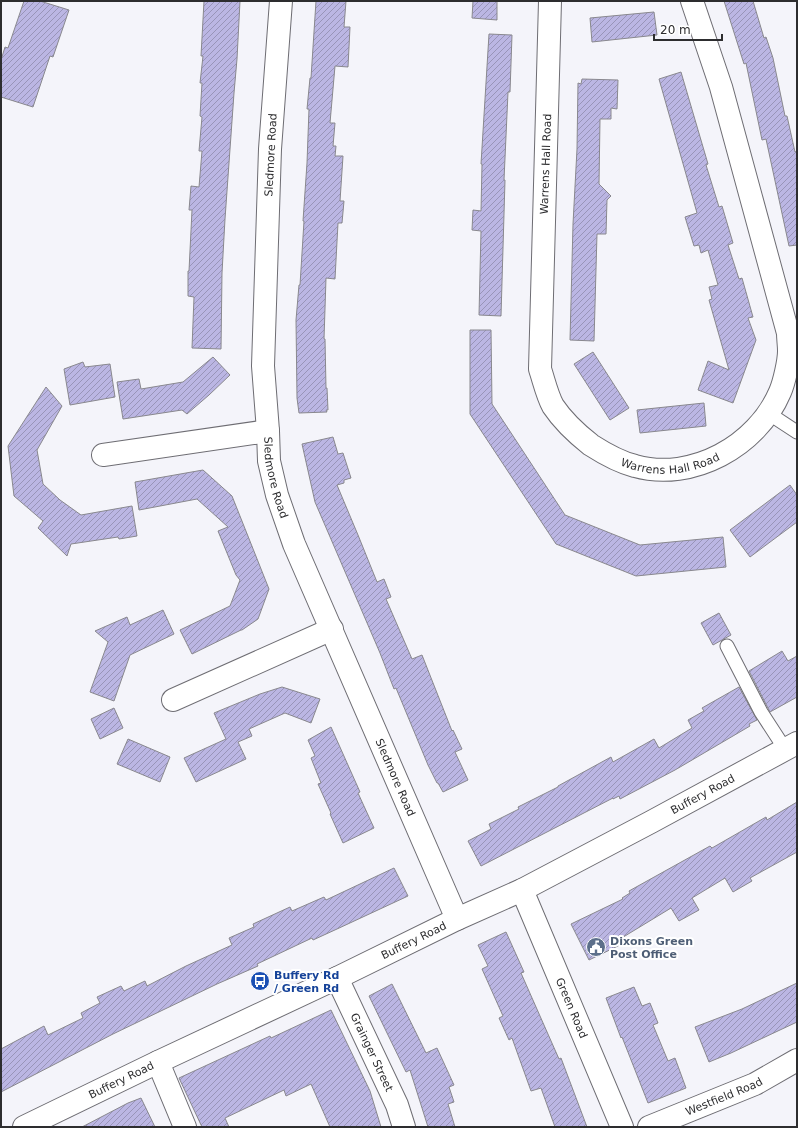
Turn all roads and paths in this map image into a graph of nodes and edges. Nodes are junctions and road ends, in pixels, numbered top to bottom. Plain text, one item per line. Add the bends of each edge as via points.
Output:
1 (281, 1) edge
2 (550, 1) edge
3 (692, 1) edge
4 (768, 413) junction
5 (268, 431) junction
6 (797, 432) edge
7 (103, 455) dead end
8 (332, 629) junction
9 (727, 646) dead end
10 (173, 700) dead end
11 (791, 746) edge
12 (522, 890) junction
13 (458, 919) junction
14 (337, 978) junction
15 (797, 1060) edge
16 (158, 1062) junction
17 (24, 1127) edge
18 (185, 1127) edge
19 (404, 1127) edge
20 (622, 1127) edge
21 (649, 1127) edge

1 - 5 street, Sledmore Road via 270,149 263,366
2 - 4 street, Warrens Hall Road via 540,369 553,405 580,437 600,450 617,460 655,470 691,467 721,455 753,432
3 - 4 street, Warrens Hall Road via 721,87 788,333 790,352 786,371 780,392
4 - 6 lane
5 - 7 street
5 - 8 street, Sledmore Road via 269,461 276,495 294,544
8 - 10 street
8 - 13 street, Sledmore Road
9 - 11 lane via 761,712
11 - 12 street, Buffery Road
12 - 13 street, Buffery Road
12 - 20 street, Green Road
13 - 14 street, Buffery Road
14 - 16 street, Buffery Road
14 - 19 street, Grainger Street via 397,1105
15 - 21 street, Westfield Road via 755,1084
16 - 17 street, Buffery Road
16 - 18 street

